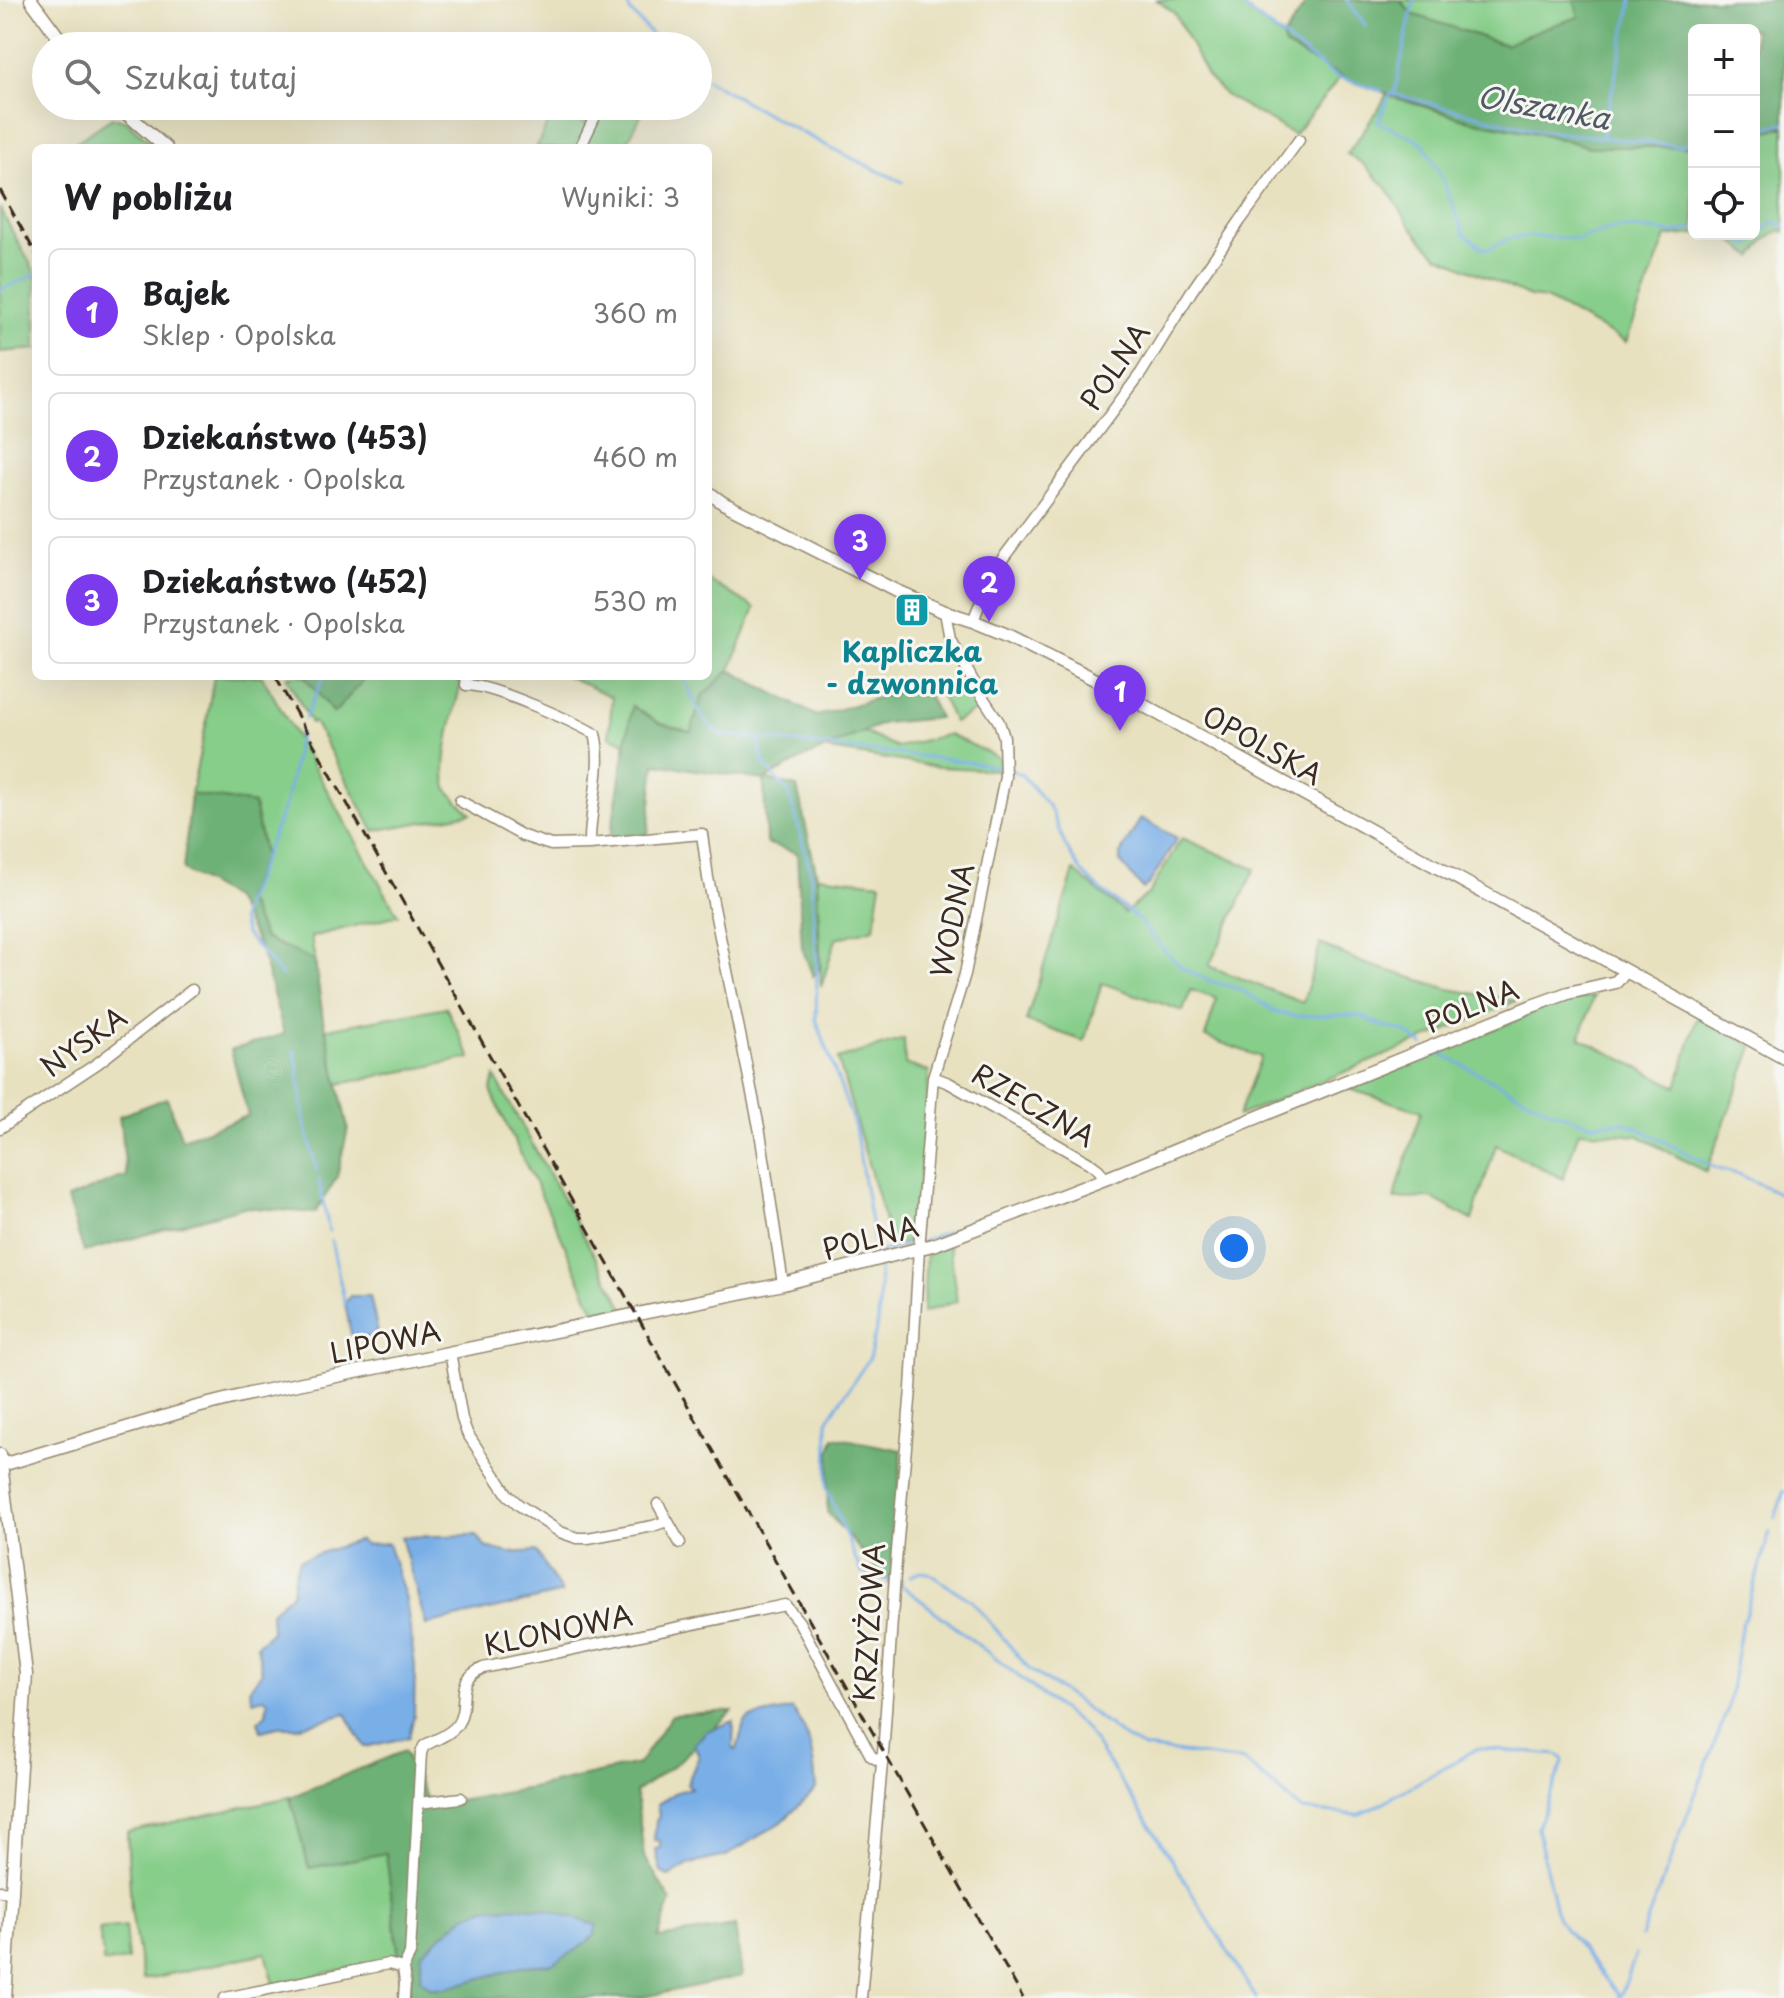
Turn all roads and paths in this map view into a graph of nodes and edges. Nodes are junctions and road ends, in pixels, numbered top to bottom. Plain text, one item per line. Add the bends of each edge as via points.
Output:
1 (31, 0) edge
2 (55, 32) edge
3 (134, 120) edge
4 (593, 120) edge
5 (1299, 140) dead end
6 (161, 144) edge
7 (582, 144) edge
8 (712, 495) edge
9 (945, 612) junction
10 (973, 621) junction
11 (467, 680) edge
12 (460, 801) dead end
13 (590, 844) junction
14 (1626, 971) junction
15 (192, 990) dead end
16 (1784, 1058) edge
17 (933, 1077) junction
18 (0, 1128) edge
19 (1105, 1179) junction
20 (919, 1249) junction
21 (783, 1284) junction
22 (450, 1352) junction
23 (1, 1460) edge
24 (658, 1504) dead end
25 (667, 1521) junction
26 (680, 1543) dead end
27 (881, 1762) junction
28 (461, 1798) dead end
29 (419, 1803) junction
30 (6, 1892) edge
31 (403, 1968) junction
32 (5, 1998) edge
33 (225, 1998) edge
34 (404, 1998) edge
35 (861, 1998) edge

1 - 2 street
3 - 6 street
4 - 7 street
5 - 10 street, POLNA via 1231,233 1141,373 1001,561
8 - 9 street, OPOLSKA
9 - 10 street, OPOLSKA
9 - 17 street, WODNA via 950,639 999,722 1006,759 965,974
10 - 14 street, OPOLSKA via 1148,708
11 - 13 street via 466,685 502,694 595,734
12 - 13 street via 539,842
13 - 21 street via 702,834 760,1132
14 - 16 street, OPOLSKA
14 - 19 street, POLNA via 1616,982 1568,993
15 - 18 street, NYSKA via 98,1063
17 - 19 street, RZECZNA via 1091,1164
17 - 20 street, WODNA
19 - 20 street, POLNA
20 - 21 street, POLNA
20 - 27 street, KRZYŻOWA
21 - 22 street, LIPOWA
22 - 23 street, LIPOWA via 210,1404
22 - 25 street via 467,1433 519,1505 577,1538
23 - 30 street via 26,1674
24 - 25 street
25 - 26 street
27 - 29 street, KLONOWA via 871,1756 785,1605 474,1672 464,1687 456,1726 421,1753
27 - 35 street, KRZYŻOWA
28 - 29 street
29 - 31 street, KLONOWA via 410,1954
30 - 32 street
31 - 33 street via 388,1964
31 - 34 street, KLONOWA

